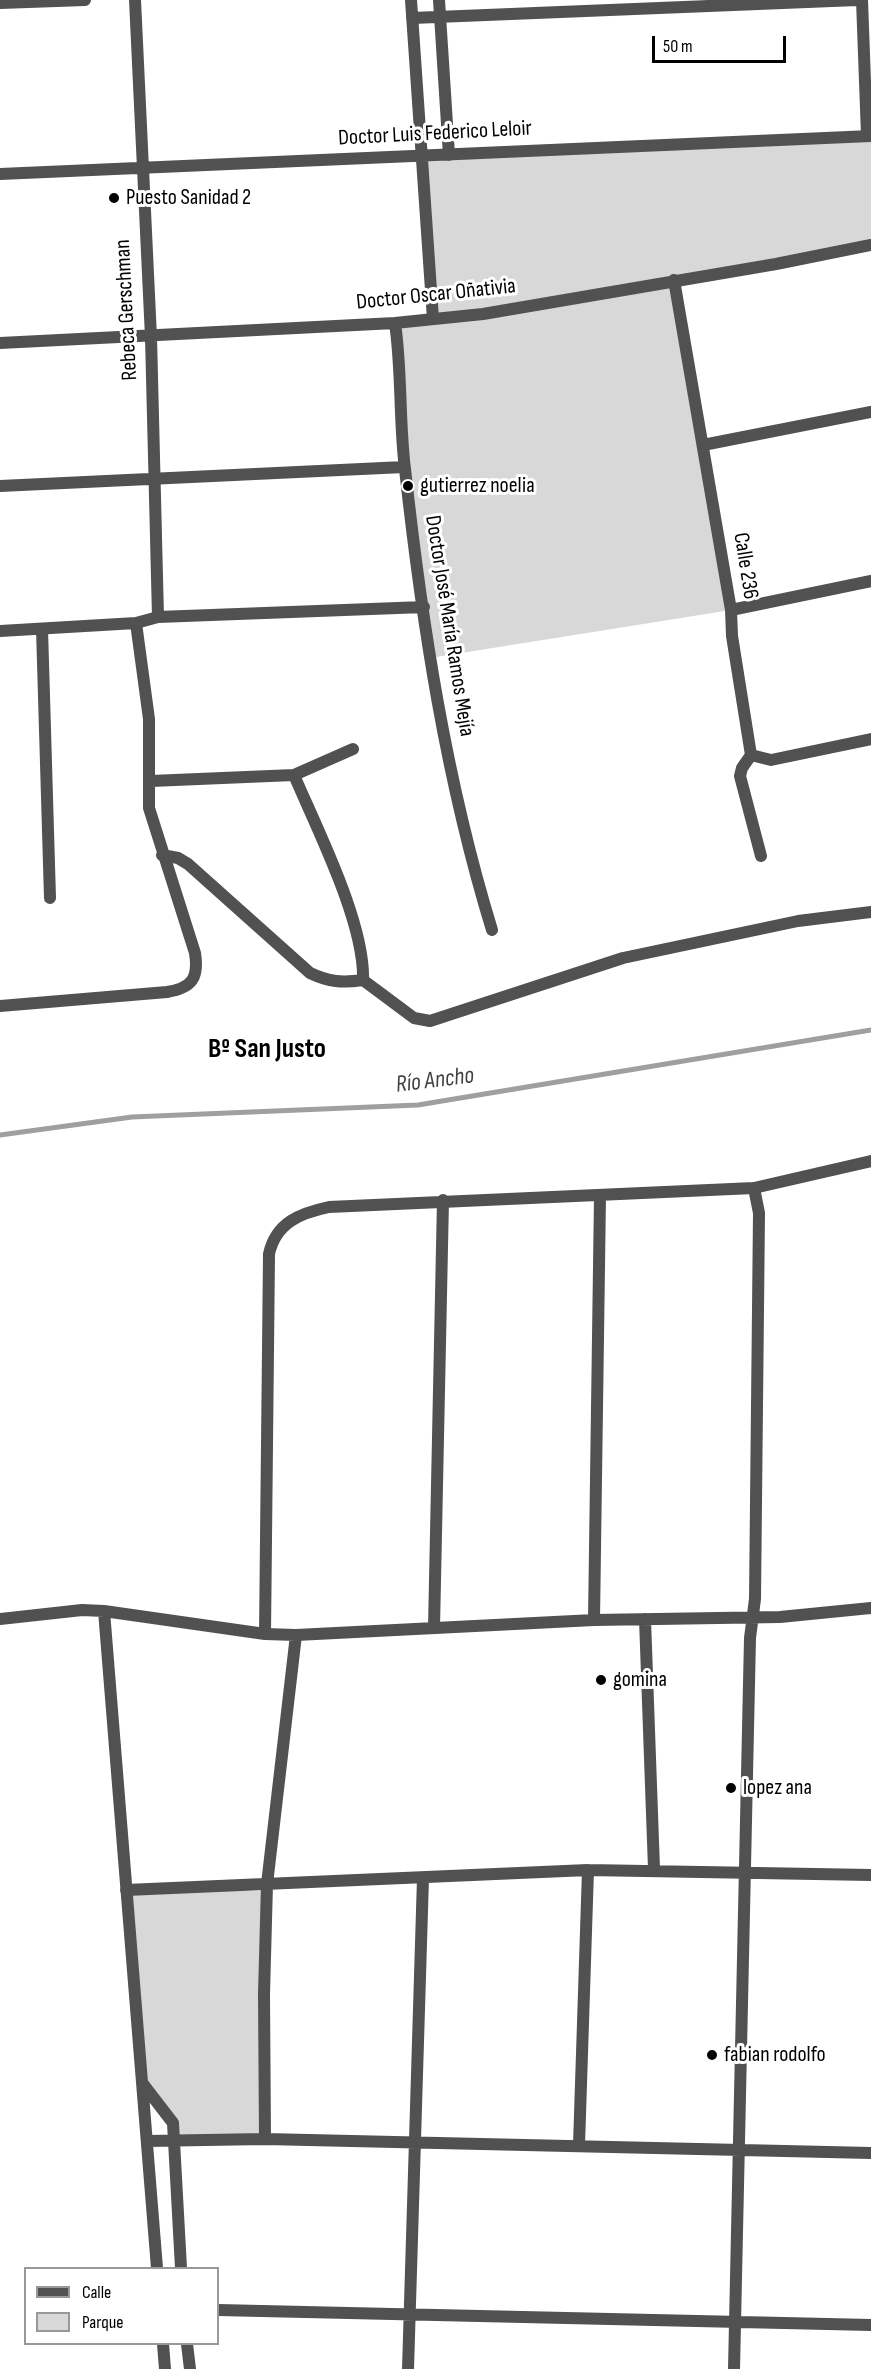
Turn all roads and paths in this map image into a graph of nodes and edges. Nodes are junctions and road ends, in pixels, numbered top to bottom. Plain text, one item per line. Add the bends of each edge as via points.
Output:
1 (86, 0) edge
2 (135, 0) edge
3 (411, 0) edge
4 (439, 0) edge
5 (857, 0) edge
6 (862, 0) edge
7 (0, 3) edge
8 (441, 16) junction
9 (412, 18) junction
10 (869, 136) edge
11 (450, 155) junction
12 (420, 156) junction
13 (141, 168) junction
14 (0, 174) edge
15 (871, 245) edge
16 (674, 280) junction
17 (433, 319) junction
18 (395, 323) junction
19 (151, 337) junction
20 (0, 343) edge
21 (871, 412) edge
22 (703, 445) junction
23 (404, 467) junction
24 (155, 479) junction
25 (0, 486) edge
26 (871, 581) edge
27 (424, 607) junction
28 (731, 610) junction
29 (158, 617) junction
30 (136, 623) junction
31 (42, 629) junction
32 (0, 632) edge
33 (871, 739) edge
34 (353, 749) dead end
35 (751, 755) junction
36 (294, 775) junction
37 (151, 781) junction
38 (162, 855) junction
39 (761, 856) dead end
40 (50, 898) dead end
41 (871, 912) edge
42 (492, 930) dead end
43 (363, 980) junction
44 (0, 1006) edge
45 (871, 1161) edge
46 (754, 1188) junction
47 (600, 1196) junction
48 (442, 1200) junction
49 (871, 1608) edge
50 (104, 1611) junction
51 (752, 1617) junction
52 (0, 1619) edge
53 (645, 1619) junction
54 (594, 1620) junction
55 (434, 1628) junction
56 (265, 1635) junction
57 (296, 1635) junction
58 (654, 1869) junction
59 (588, 1870) junction
60 (746, 1873) junction
61 (871, 1875) edge
62 (423, 1878) junction
63 (267, 1884) junction
64 (126, 1890) junction
65 (142, 2083) junction
66 (265, 2139) junction
67 (176, 2140) junction
68 (147, 2141) junction
69 (415, 2143) junction
70 (579, 2145) junction
71 (738, 2149) junction
72 (871, 2153) edge
73 (157, 2267) edge
74 (181, 2267) edge
75 (219, 2310) edge
76 (410, 2315) junction
77 (735, 2321) junction
78 (871, 2325) edge
79 (163, 2345) edge
80 (188, 2345) edge
81 (165, 2369) edge
82 (190, 2369) edge
83 (408, 2369) edge
84 (734, 2369) edge

1 - 7 street
2 - 13 street, Rebeca Gerschman
3 - 9 street
4 - 8 street
5 - 8 street
6 - 10 street
8 - 9 street
8 - 11 street
9 - 12 street
10 - 11 street, Doctor Luis Federico Leloir
11 - 12 street, Doctor Luis Federico Leloir
12 - 13 street, Doctor Luis Federico Leloir
12 - 17 street
13 - 14 street, Doctor Luis Federico Leloir
13 - 19 street, Rebeca Gerschman
15 - 16 street, Doctor Oscar Oñativia
16 - 17 street, Doctor Oscar Oñativia via 483,314
16 - 22 street, Calle 236
17 - 18 street, Doctor Oscar Oñativia
18 - 19 street, Doctor Oscar Oñativia
18 - 23 street, Doctor José María Ramos Mejía
19 - 20 street, Doctor Oscar Oñativia
19 - 24 street, Rebeca Gerschman
21 - 22 street
22 - 28 street, Calle 236
23 - 24 street
23 - 27 street, Doctor José María Ramos Mejía
24 - 25 street
24 - 29 street, Rebeca Gerschman
26 - 28 street
27 - 29 street
27 - 42 street, Doctor José María Ramos Mejía via 438,713 472,866
28 - 35 street, Calle 236
29 - 30 street
30 - 31 street
30 - 37 street via 148,703
31 - 32 street
31 - 40 street
33 - 35 street via 771,760
34 - 36 street
35 - 39 street, Calle 236 via 740,776
36 - 37 street
36 - 43 street via 362,947
37 - 38 street via 149,808
38 - 43 street via 188,864 310,973 343,983
38 - 44 street via 195,953 195,973 187,987
41 - 43 street via 798,921 623,958 430,1021 414,1018
45 - 46 street
46 - 47 street
46 - 51 street via 759,1236
47 - 48 street
47 - 54 street
48 - 55 street
48 - 56 street via 306,1212 292,1219 272,1240 268,1254
49 - 51 street
50 - 52 street
50 - 56 street
50 - 64 street
51 - 53 street
51 - 60 street
53 - 54 street
53 - 58 street
54 - 55 street
55 - 57 street
56 - 57 street
57 - 63 street
58 - 59 street
58 - 60 street
59 - 62 street
59 - 70 street
60 - 61 street
60 - 71 street
62 - 63 street
62 - 69 street
63 - 64 street
63 - 66 street
64 - 65 street
65 - 67 street via 173,2123
65 - 68 street
66 - 67 street
66 - 69 street
67 - 68 street
67 - 74 street
68 - 73 street
69 - 70 street
69 - 76 street
70 - 71 street
71 - 72 street
71 - 77 street
75 - 76 street
76 - 77 street
76 - 83 street
77 - 78 street
77 - 84 street
79 - 81 street
80 - 82 street

